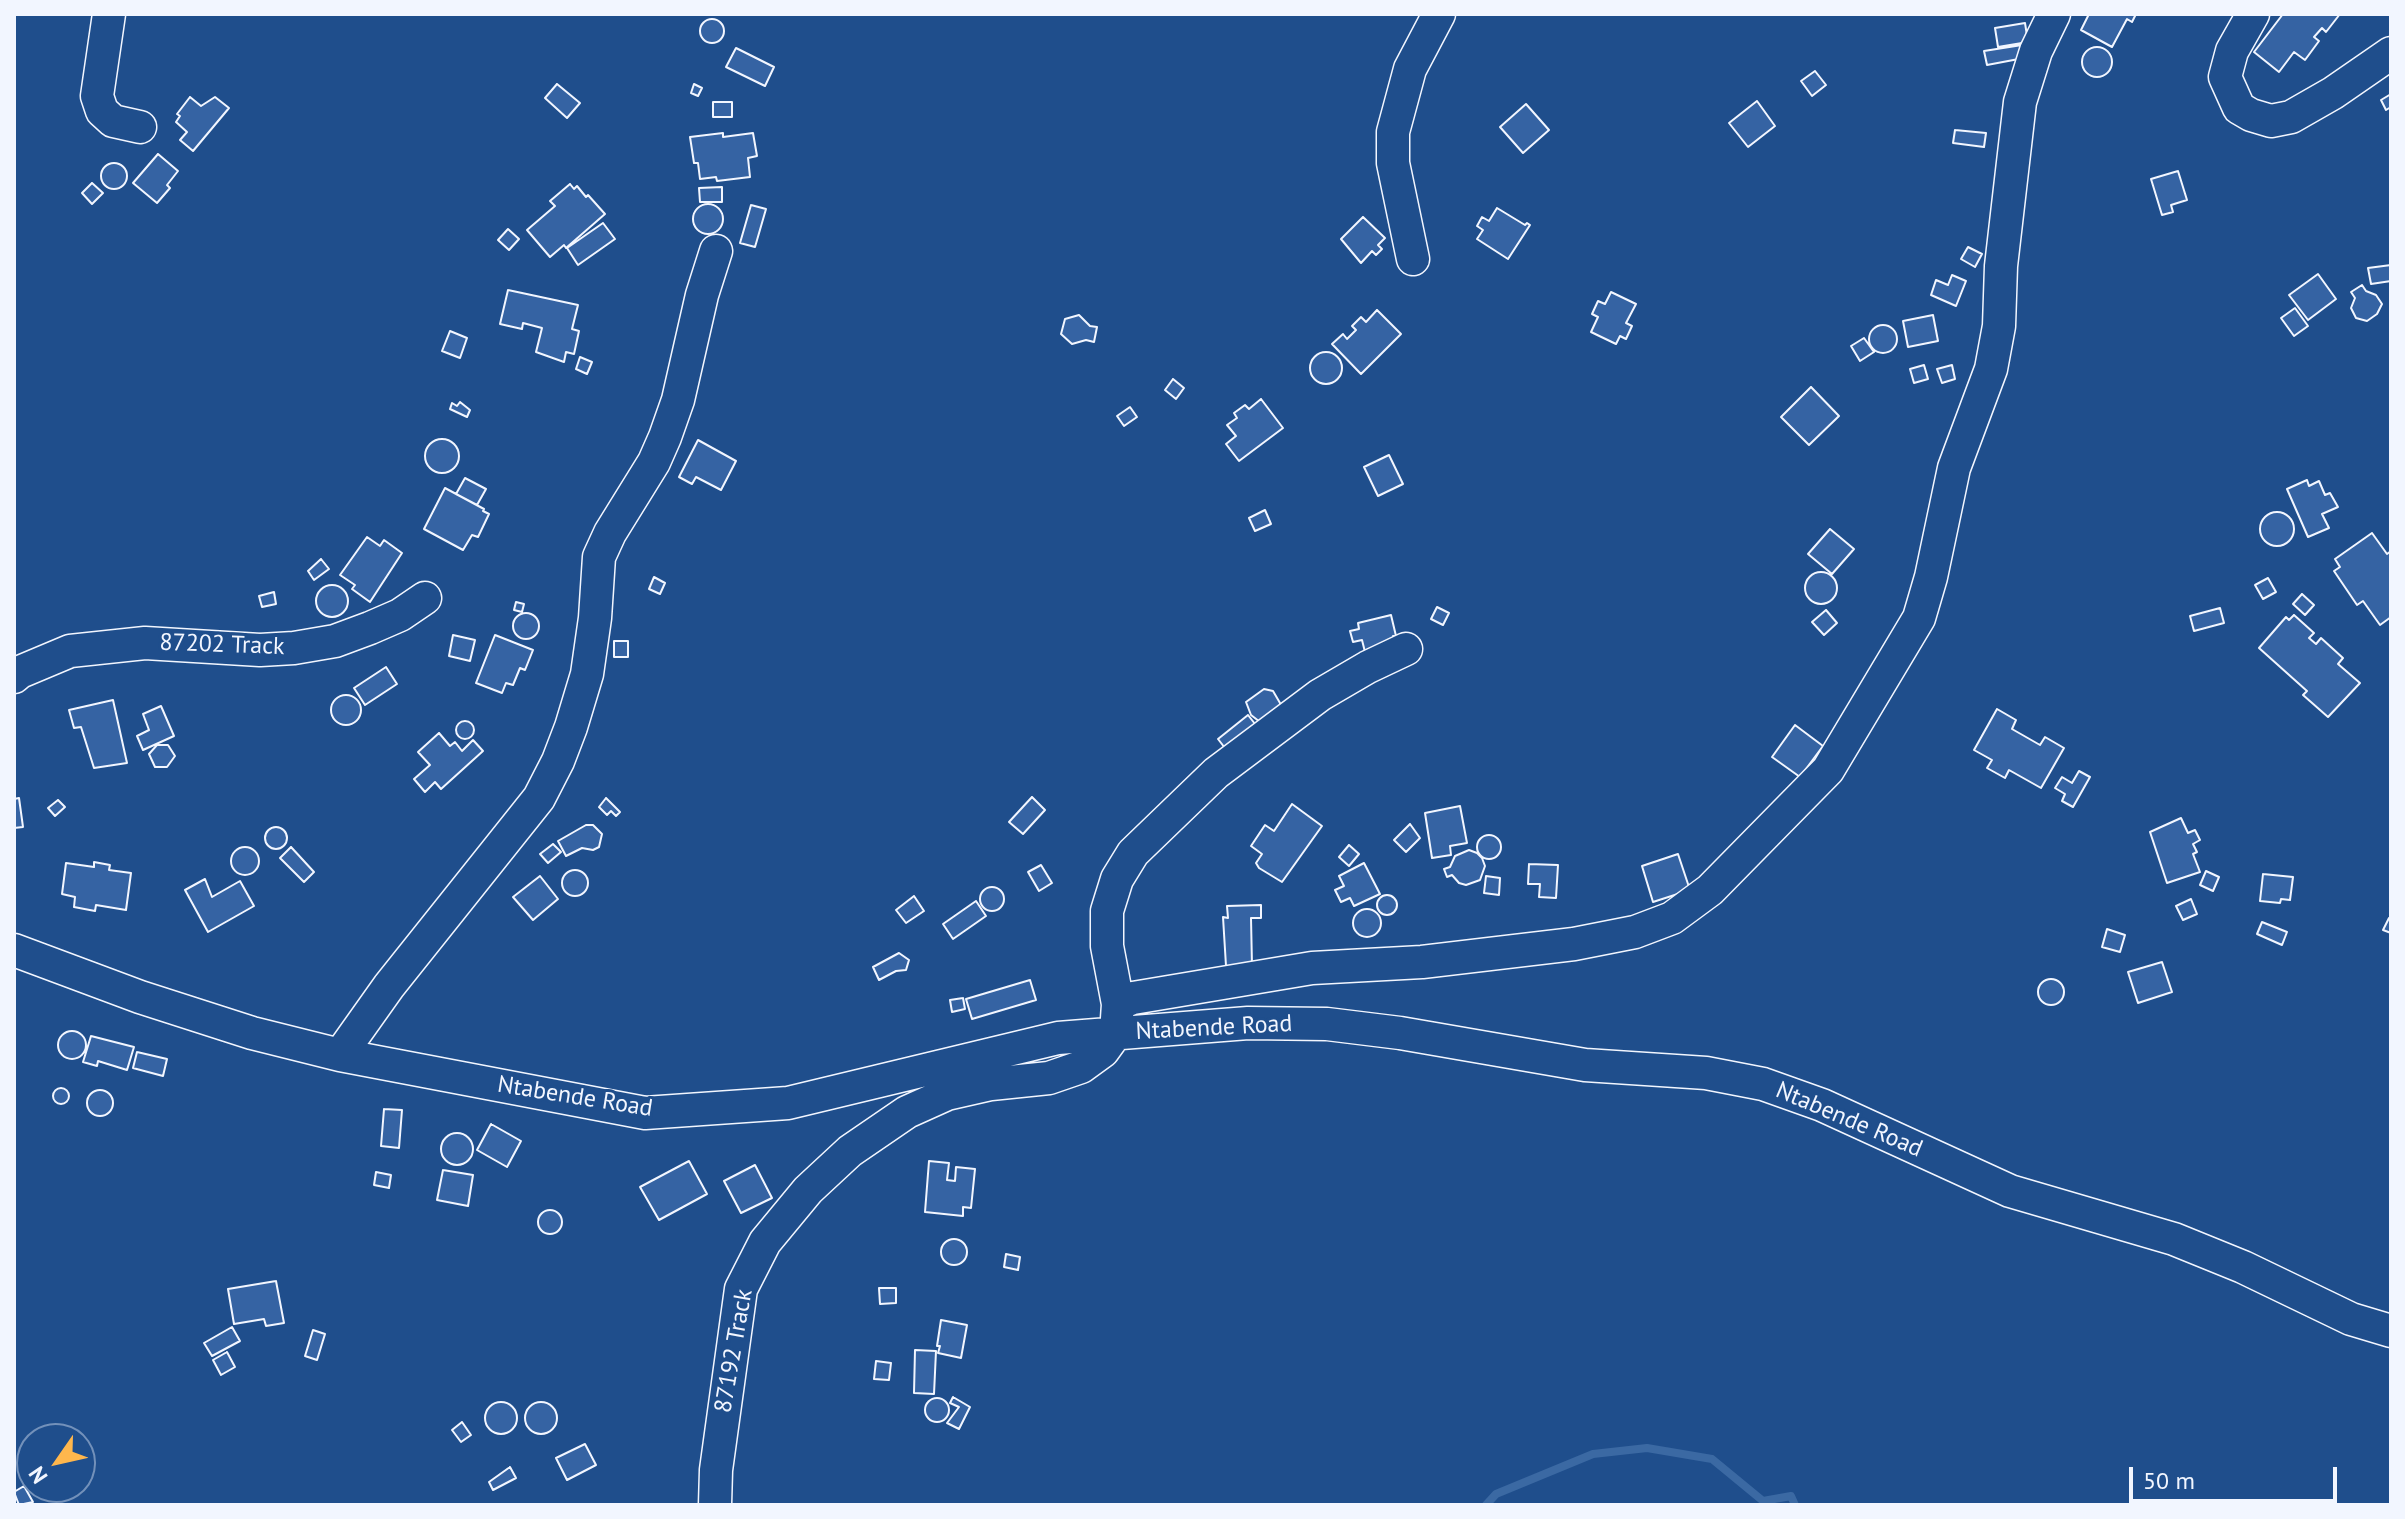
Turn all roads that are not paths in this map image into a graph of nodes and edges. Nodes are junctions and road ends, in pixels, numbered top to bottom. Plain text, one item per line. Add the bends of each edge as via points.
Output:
1 (109, 14) edge
2 (1439, 14) edge
3 (2054, 14) edge
4 (2253, 14) edge
5 (2391, 53) edge
6 (140, 127) dead end
7 (716, 251) dead end
8 (1413, 259) dead end
9 (425, 598) dead end
10 (1406, 649) dead end
11 (14, 677) edge
12 (14, 950) edge
13 (1117, 1018) junction
14 (340, 1055) junction
15 (2391, 1331) edge
16 (715, 1505) edge

1 - 6 street via 97,96 113,121
2 - 8 street via 1410,69 1393,132 1393,163
3 - 13 street via 2020,102 1991,369 1954,468 1919,618 1828,770 1805,796 1710,890 1672,918 1635,932 1574,944 1312,968 1178,989
4 - 5 street via 2232,51 2225,77 2239,108 2271,121 2291,117
7 - 14 street via 665,437 599,557 587,674 571,727 539,798
9 - 11 street, 87202 Track via 400,615 335,641 260,650 145,643 70,651
10 - 13 street via 1320,695 1216,773 1133,853 1107,911
12 - 14 street, Ntabende Road via 140,997
13 - 14 street, Ntabende Road via 1058,1038 788,1103 645,1113
13 - 15 street, Ntabende Road via 1327,1024 1585,1065 1706,1073 1763,1084 1876,1128 2010,1191 2174,1239 2351,1319
13 - 16 street, 87192 Track via 1103,1051 1081,1067 1049,1078 947,1094 907,1112 850,1151 808,1190 765,1242 741,1289

